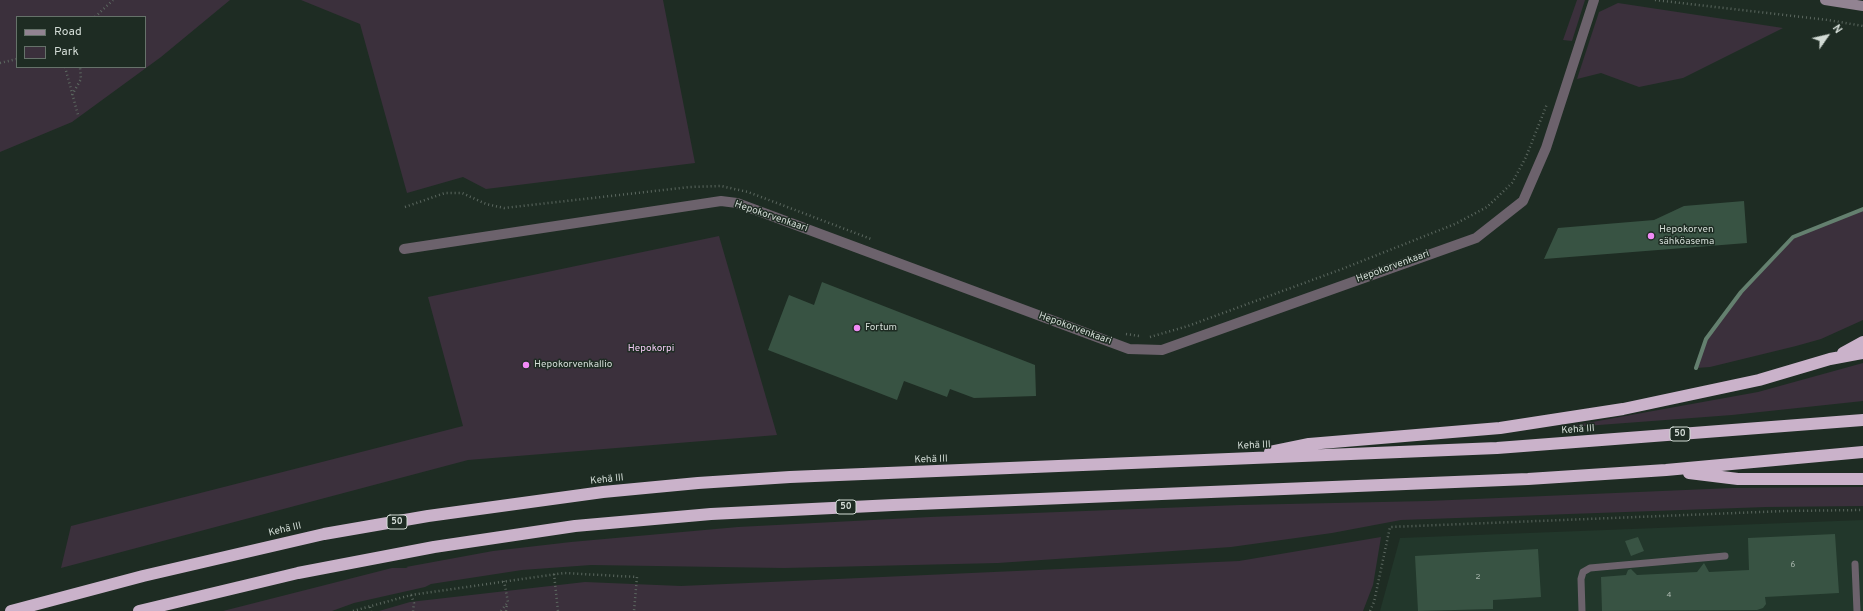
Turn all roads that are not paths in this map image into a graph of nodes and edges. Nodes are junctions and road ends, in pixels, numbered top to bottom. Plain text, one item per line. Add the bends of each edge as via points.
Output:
1 (1594, 0) edge
2 (1825, 0) edge
3 (1863, 6) edge
4 (404, 249) dead end
5 (1863, 342) edge
6 (1863, 353) edge
7 (1830, 359) junction
8 (1863, 420) edge
9 (1863, 452) edge
10 (1227, 460) junction
11 (1666, 470) junction
12 (1863, 479) edge
13 (1725, 556) dead end
14 (1855, 564) dead end
15 (11, 611) edge
16 (139, 611) edge
17 (1582, 611) edge
18 (1857, 611) edge

1 - 4 street, Hepokorvenkaari via 1546,148 1523,201 1476,238 1162,350 1129,349 737,203 721,201
2 - 3 street
5 - 7 highway
6 - 7 highway
7 - 10 highway via 1759,380 1623,409 1500,428 1309,444
8 - 10 highway, Kehä III / 50 via 1497,448
9 - 11 highway, 50
10 - 15 highway, Kehä III / 50 via 790,477 603,492 428,516 324,534 143,576
11 - 12 highway via 1738,479
11 - 16 highway, 50 via 1504,480 703,514 575,526 434,546 298,573
13 - 17 lane via 1590,568 1583,572 1581,579
14 - 18 lane

